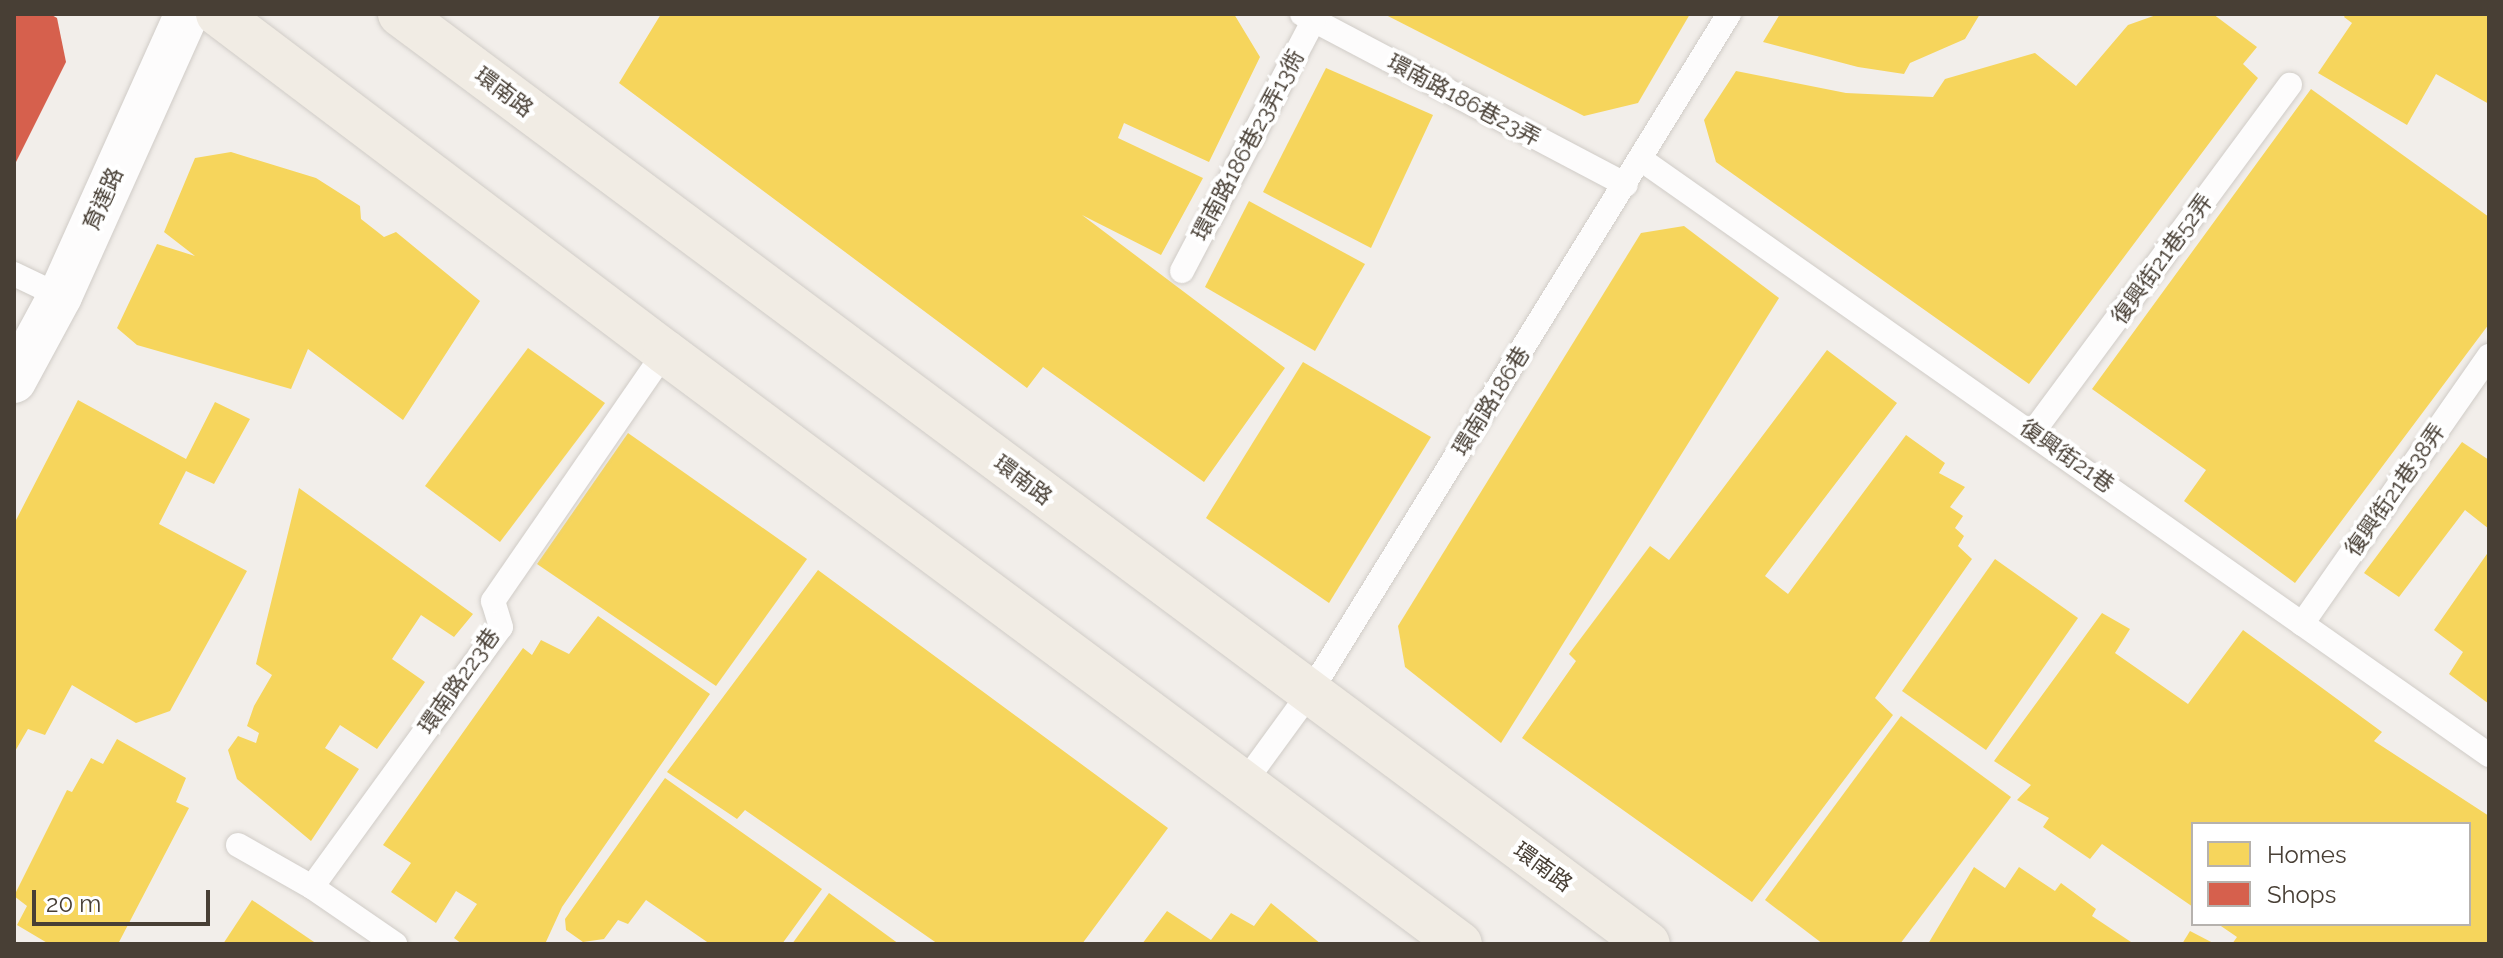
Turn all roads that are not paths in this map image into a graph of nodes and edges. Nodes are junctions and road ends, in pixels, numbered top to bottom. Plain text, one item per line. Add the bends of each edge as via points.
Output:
1 (187, 14) edge
2 (218, 14) edge
3 (400, 14) edge
4 (1729, 14) edge
5 (1308, 17) edge
6 (2290, 85) dead end
7 (1642, 160) junction
8 (1626, 185) junction
9 (1182, 271) dead end
10 (14, 274) edge
11 (60, 296) junction
12 (665, 352) junction
13 (2489, 356) edge
14 (14, 381) edge
15 (2033, 432) junction
16 (2302, 624) junction
17 (1309, 694) junction
18 (2489, 755) edge
19 (1244, 783) junction
20 (238, 845) dead end
21 (312, 887) junction
22 (395, 944) edge
23 (1460, 944) edge
24 (1648, 944) edge

1 - 11 street, 育達路
2 - 12 main road
3 - 17 main road, 環南路
4 - 7 lane, 環南路186巷
5 - 8 lane, 環南路186巷23弄
5 - 9 lane, 環南路186巷23弄13衖
6 - 15 lane, 復興街21巷52弄
7 - 8 lane, 環南路186巷
7 - 15 lane, 復興街21巷
8 - 17 lane, 環南路186巷
10 - 11 lane
11 - 14 street, 育達路
12 - 19 main road
12 - 21 lane, 環南路223巷 via 493,601 501,627
13 - 16 lane, 復興街21巷38弄
15 - 16 lane, 復興街21巷
16 - 18 lane, 復興街21巷
17 - 19 lane, 環南路186巷
17 - 24 main road, 環南路
19 - 23 main road
20 - 21 lane
21 - 22 lane

